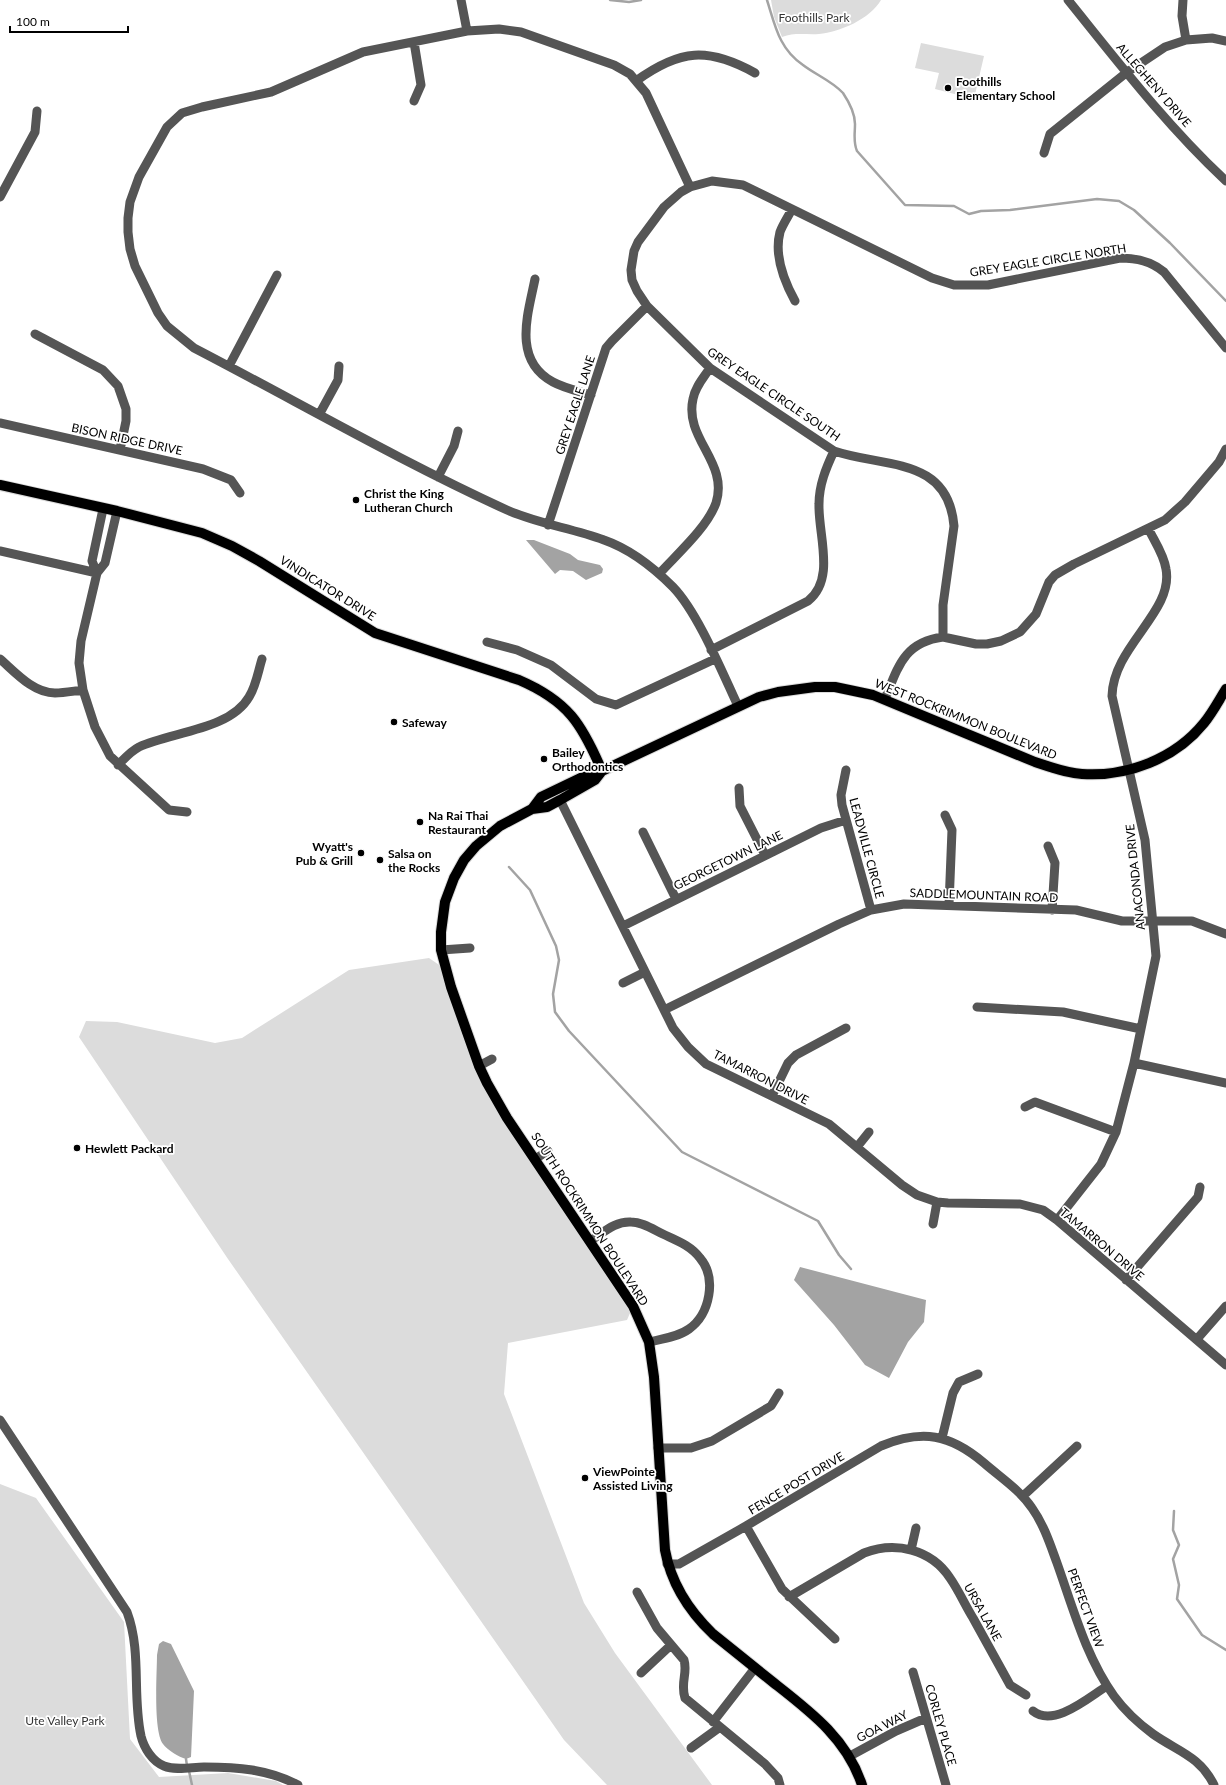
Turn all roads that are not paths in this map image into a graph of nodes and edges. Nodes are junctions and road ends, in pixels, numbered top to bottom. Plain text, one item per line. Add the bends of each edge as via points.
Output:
1 (461, 0) edge
2 (1068, 0) edge
3 (1183, 0) edge
4 (467, 31) junction
5 (1186, 40) junction
6 (1226, 41) edge
7 (414, 42) junction
8 (755, 73) dead end
9 (1126, 73) junction
10 (636, 80) junction
11 (414, 101) dead end
12 (36, 111) dead end
13 (1044, 153) dead end
14 (1226, 181) edge
15 (690, 187) junction
16 (0, 197) edge
17 (792, 209) junction
18 (277, 275) dead end
19 (535, 278) dead end
20 (795, 301) dead end
21 (647, 306) junction
22 (35, 334) dead end
23 (1226, 348) edge
24 (229, 366) junction
25 (338, 366) dead end
26 (710, 368) junction
27 (591, 395) junction
28 (320, 413) junction
29 (0, 423) edge
30 (458, 430) dead end
31 (1226, 449) edge
32 (120, 450) junction
33 (834, 450) junction
34 (438, 477) junction
35 (0, 485) edge
36 (240, 493) dead end
37 (103, 508) junction
38 (117, 511) junction
39 (548, 525) junction
40 (1149, 530) junction
41 (0, 551) edge
42 (97, 573) junction
43 (659, 574) junction
44 (943, 637) junction
45 (487, 642) dead end
46 (710, 650) junction
47 (0, 659) edge
48 (715, 659) junction
49 (262, 660) dead end
50 (1226, 689) edge
51 (83, 690) junction
52 (886, 700) junction
53 (738, 706) junction
54 (118, 765) junction
55 (846, 770) dead end
56 (1129, 770) junction
57 (602, 772) junction
58 (739, 788) dead end
59 (560, 800) junction
60 (532, 809) junction
61 (187, 812) dead end
62 (945, 815) dead end
63 (846, 820) junction
64 (643, 832) dead end
65 (1048, 846) dead end
66 (764, 855) junction
67 (676, 899) junction
68 (949, 905) junction
69 (871, 910) junction
70 (1052, 910) junction
71 (1151, 920) junction
72 (623, 926) junction
73 (1226, 934) edge
74 (470, 948) dead end
75 (441, 950) junction
76 (645, 972) junction
77 (623, 983) dead end
78 (977, 1007) dead end
79 (664, 1010) junction
80 (846, 1028) dead end
81 (1141, 1029) junction
82 (492, 1059) dead end
83 (1134, 1063) junction
84 (479, 1066) junction
85 (1226, 1083) edge
86 (772, 1096) junction
87 (1025, 1107) dead end
88 (869, 1132) dead end
89 (1116, 1132) junction
90 (857, 1147) junction
91 (548, 1151) dead end
92 (535, 1159) junction
93 (1200, 1187) dead end
94 (937, 1202) junction
95 (1057, 1220) junction
96 (933, 1224) dead end
97 (590, 1241) junction
98 (1126, 1280) junction
99 (1226, 1306) edge
100 (1197, 1339) junction
101 (649, 1342) junction
102 (1226, 1365) edge
103 (978, 1374) dead end
104 (779, 1393) dead end
105 (0, 1420) edge
106 (942, 1438) junction
107 (1078, 1446) dead end
108 (658, 1448) junction
109 (1023, 1496) junction
110 (746, 1526) junction
111 (916, 1528) dead end
112 (910, 1550) junction
113 (667, 1564) junction
114 (637, 1592) dead end
115 (789, 1597) junction
116 (835, 1640) dead end
117 (671, 1645) junction
118 (755, 1668) junction
119 (913, 1672) dead end
120 (641, 1674) dead end
121 (1107, 1686) junction
122 (1026, 1695) dead end
123 (1033, 1711) dead end
124 (926, 1718) junction
125 (717, 1725) junction
126 (691, 1748) dead end
127 (850, 1756) junction
128 (298, 1785) edge
129 (780, 1785) edge
130 (862, 1785) edge
131 (946, 1785) edge
132 (1214, 1785) edge

1 - 4 street
2 - 9 street, ALLEGHENY DRIVE
3 - 5 street via 1182,16
4 - 7 street
4 - 10 street via 499,29 521,32 614,65
5 - 6 street via 1212,38
5 - 9 street via 1165,48
7 - 11 street via 421,85
7 - 24 street via 363,52 271,92 192,109 173,119 162,134 139,177 130,202 130,249 135,266 167,326 194,348
8 - 10 street via 730,60 690,55 666,62
9 - 13 street via 1050,134
9 - 14 street, ALLEGHENY DRIVE via 1200,157
10 - 15 street via 646,93
12 - 16 street via 35,132
15 - 17 street, GREY EAGLE CIRCLE NORTH via 712,181 734,183
15 - 21 street, GREY EAGLE CIRCLE SOUTH via 664,207 634,251 631,262 632,280
17 - 20 street via 781,230 778,255 787,286
17 - 23 street, GREY EAGLE CIRCLE NORTH via 932,278 954,285 988,285 1120,258 1138,259 1156,265 1164,272
18 - 24 street
19 - 27 street via 525,329 525,340 532,360 553,382
21 - 26 street, GREY EAGLE CIRCLE SOUTH
21 - 27 street, GREY EAGLE LANE via 606,348
22 - 32 street via 103,370 118,386 126,415
24 - 28 street
25 - 28 street via 338,380
26 - 33 street, GREY EAGLE CIRCLE SOUTH
26 - 43 street via 696,388 691,410 699,438 715,467 718,491 716,502 704,524
27 - 39 street, GREY EAGLE LANE
28 - 34 street
29 - 32 street, BISON RIDGE DRIVE
30 - 34 street via 454,446
31 - 40 street via 1219,462 1176,512
32 - 36 street, BISON RIDGE DRIVE via 203,469 231,480
33 - 44 street, GREY EAGLE CIRCLE SOUTH via 851,456 914,468 935,482 943,492 953,514 954,526 943,605
33 - 46 street via 822,479 820,492 823,565 820,587 808,601
34 - 39 street via 521,516
35 - 37 main road, VINDICATOR DRIVE
37 - 38 main road, VINDICATOR DRIVE
37 - 42 street via 92,561
38 - 42 street via 105,563
38 - 57 main road, VINDICATOR DRIVE via 210,536 259,561 375,633 536,687 550,695 572,715
39 - 43 street via 615,544
40 - 44 street via 1055,575 1049,582 1036,614 1020,632 1009,638 999,642 976,644
40 - 56 street, ANACONDA DRIVE via 1166,570 1164,591 1155,611 1122,658 1112,685 1114,708
41 - 42 street
42 - 51 street via 80,651
43 - 46 street via 678,593
44 - 52 street via 924,640 908,652 897,669
45 - 48 street via 517,650 551,665 596,699 616,705
46 - 48 street
47 - 51 street via 29,684 44,691 54,693
48 - 53 street
49 - 54 street via 249,698 236,712 214,723 139,747 130,752
50 - 56 main road, WEST ROCKRIMMON BOULEVARD via 1204,723 1190,737 1164,756
51 - 54 street via 99,738
52 - 53 main road, WEST ROCKRIMMON BOULEVARD via 851,689 815,687 778,692
52 - 56 main road, WEST ROCKRIMMON BOULEVARD via 1053,768 1082,774
53 - 57 main road, SOUTH ROCKRIMMON BOULEVARD
54 - 61 street via 168,810
55 - 63 street, LEADVILLE CIRCLE via 841,795
56 - 71 street, ANACONDA DRIVE via 1145,840
57 - 59 main road, SOUTH ROCKRIMMON BOULEVARD via 595,780
57 - 60 main road, SOUTH ROCKRIMMON BOULEVARD via 591,773 541,797
58 - 66 street via 740,806
59 - 60 main road, SOUTH ROCKRIMMON BOULEVARD
59 - 72 street, TAMARRON DRIVE
60 - 75 main road, SOUTH ROCKRIMMON BOULEVARD via 500,826 464,860 445,902 440,932
62 - 68 street via 952,830
63 - 66 street, GEORGETOWN LANE via 821,828
63 - 69 street, LEADVILLE CIRCLE
64 - 67 street
65 - 70 street via 1055,863
66 - 67 street, GEORGETOWN LANE
67 - 72 street, GEORGETOWN LANE
68 - 69 street, SADDLEMOUNTAIN ROAD via 904,904
68 - 70 street, SADDLEMOUNTAIN ROAD
69 - 79 street, SADDLEMOUNTAIN ROAD
70 - 71 street, SADDLEMOUNTAIN ROAD via 1076,910 1122,921
71 - 73 street, SADDLEMOUNTAIN ROAD via 1192,921
71 - 81 street, ANACONDA DRIVE via 1156,956
72 - 76 street, TAMARRON DRIVE
74 - 75 street
75 - 84 main road, SOUTH ROCKRIMMON BOULEVARD via 450,987
76 - 77 street
76 - 79 street, TAMARRON DRIVE
78 - 81 street via 1063,1012
79 - 86 street, TAMARRON DRIVE via 680,1037 697,1057 716,1070
80 - 86 street via 796,1055 788,1063
81 - 83 street, ANACONDA DRIVE
82 - 84 street
83 - 85 street
83 - 89 street, ANACONDA DRIVE
84 - 92 main road, SOUTH ROCKRIMMON BOULEVARD via 495,1098
86 - 90 street, TAMARRON DRIVE via 829,1124
87 - 89 street via 1034,1102
88 - 90 street
89 - 95 street, ANACONDA DRIVE via 1101,1164
90 - 94 street, TAMARRON DRIVE via 909,1191
91 - 92 street
92 - 97 main road, SOUTH ROCKRIMMON BOULEVARD
93 - 98 street via 1198,1196
94 - 95 street, TAMARRON DRIVE via 1020,1204 1043,1210
94 - 96 street
95 - 98 street, TAMARRON DRIVE
97 - 101 main road, SOUTH ROCKRIMMON BOULEVARD via 633,1306
97 - 101 street via 620,1223 639,1223 685,1244 710,1265 707,1303 697,1321 679,1334
98 - 100 street, TAMARRON DRIVE
99 - 100 street
100 - 102 street, TAMARRON DRIVE
101 - 108 main road, SOUTH ROCKRIMMON BOULEVARD via 654,1377
103 - 106 street via 959,1382 953,1393
104 - 108 street via 771,1406 712,1441 691,1448
105 - 128 street via 127,1612 134,1639 140,1728 148,1752 165,1766 253,1769 282,1777
106 - 109 street, PERFECT VIEW via 971,1452
106 - 110 street, FENCE POST DRIVE via 908,1438 881,1446
107 - 109 street
108 - 113 main road, SOUTH ROCKRIMMON BOULEVARD via 662,1533
109 - 121 street, PERFECT VIEW via 1043,1527 1093,1661
110 - 113 street, FENCE POST DRIVE via 679,1564
110 - 115 street
111 - 112 street
112 - 115 street, URSA LANE via 887,1547 864,1553
112 - 122 street, URSA LANE via 932,1559 950,1578 1010,1685
113 - 118 main road, SOUTH ROCKRIMMON BOULEVARD via 682,1596 700,1622
114 - 117 street via 657,1628
115 - 116 street
117 - 120 street
117 - 125 street via 686,1666 682,1686 685,1698
118 - 125 street
118 - 127 main road, SOUTH ROCKRIMMON BOULEVARD via 821,1722 839,1740
119 - 124 street, CORLEY PLACE
121 - 123 street via 1063,1713 1044,1716
121 - 132 street, PERFECT VIEW via 1118,1702 1141,1725 1201,1765
124 - 127 street, GOA WAY via 896,1730
124 - 131 street, CORLEY PLACE
125 - 126 street
125 - 129 street via 765,1764 778,1778
127 - 130 main road, SOUTH ROCKRIMMON BOULEVARD

